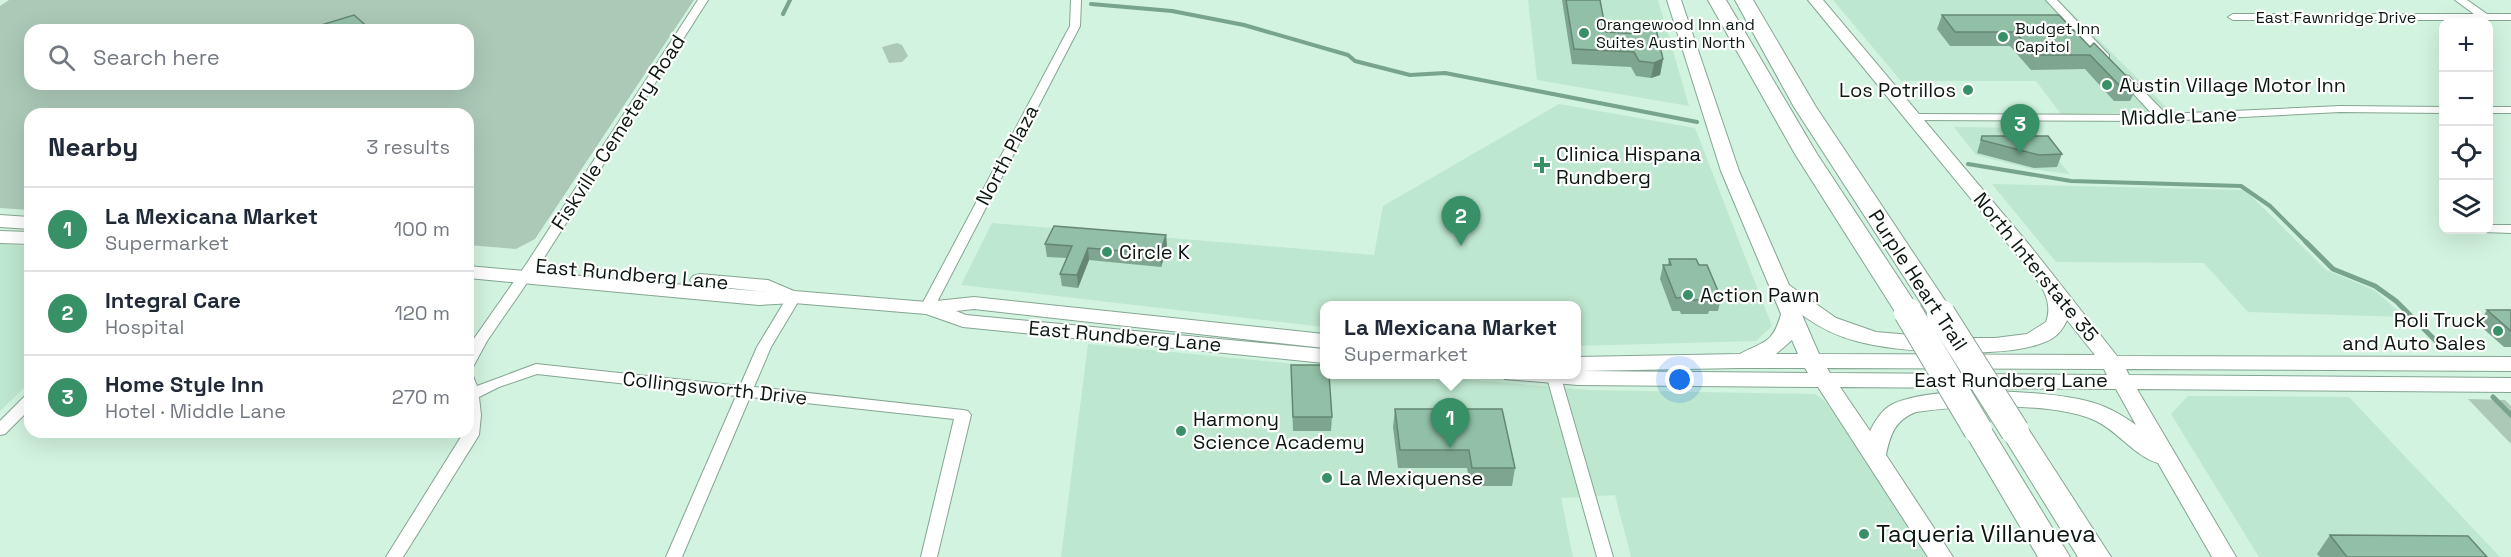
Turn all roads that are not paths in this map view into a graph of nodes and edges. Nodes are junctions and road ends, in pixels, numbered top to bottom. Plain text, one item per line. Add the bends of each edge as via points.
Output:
1 (703, 0) edge
2 (1076, 0) edge
3 (1674, 0) edge
4 (1717, 0) edge
5 (1744, 0) edge
6 (1815, 0) edge
7 (2051, 0) edge
8 (2460, 0) edge
9 (2233, 17) dead end
10 (2485, 17) junction
11 (2511, 17) edge
12 (2439, 110) edge
13 (2493, 110) edge
14 (2511, 110) edge
15 (1915, 117) junction
16 (2163, 118) junction
17 (0, 221) edge
18 (24, 223) edge
19 (2493, 229) edge
20 (2511, 229) edge
21 (0, 237) edge
22 (24, 238) edge
23 (474, 259) edge
24 (528, 271) junction
25 (474, 272) edge
26 (1781, 288) junction
27 (2052, 288) junction
28 (794, 297) junction
29 (927, 308) junction
30 (1791, 315) junction
31 (2079, 320) junction
32 (1320, 341) edge
33 (474, 352) edge
34 (1320, 356) edge
35 (1739, 361) junction
36 (2170, 362) junction
37 (1581, 364) edge
38 (2383, 364) junction
39 (2511, 364) edge
40 (1817, 370) junction
41 (2116, 371) junction
42 (1581, 375) edge
43 (1554, 379) edge
44 (2403, 383) junction
45 (2511, 385) edge
46 (474, 389) edge
47 (746, 391) junction
48 (24, 406) edge
49 (0, 430) edge
50 (469, 438) edge
51 (1874, 456) junction
52 (2170, 465) junction
53 (394, 557) edge
54 (674, 557) edge
55 (928, 557) edge
56 (1605, 557) edge
57 (1941, 557) edge
58 (2054, 557) edge
59 (2095, 557) edge
60 (2224, 557) edge

1 - 24 street, Fiskville Cemetery Road
2 - 29 street, North Plaza via 1075,26
3 - 26 main road via 1730,171
4 - 58 highway, Purple Heart Trail, bridge via 1806,154 1908,312
5 - 59 highway, Purple Heart Trail, bridge via 1805,107
6 - 15 main road, North Interstate 35
7 - 16 street
8 - 10 street
9 - 10 street, East Fawnridge Drive
10 - 11 street, East Fawnridge Drive
12 - 16 street, Middle Lane via 2340,109
13 - 14 street
15 - 16 street, Middle Lane
15 - 27 main road, North Interstate 35
17 - 18 main road
19 - 20 street
21 - 22 main road
23 - 24 main road, East Rundberg Lane
24 - 25 main road, East Rundberg Lane
24 - 28 main road, East Rundberg Lane via 759,299
24 - 33 street, Fiskville Cemetery Road
26 - 27 main road via 1823,320 1864,337 1892,342 2001,343 2029,340 2053,327 2059,315
26 - 30 main road
27 - 31 main road, North Interstate 35
28 - 29 main road, East Rundberg Lane
28 - 47 street via 765,347
29 - 32 main road, East Rundberg Lane via 974,303
29 - 34 main road, East Rundberg Lane via 963,321
30 - 35 main road via 1789,330 1779,344
30 - 40 main road
31 - 36 main road via 2123,349
31 - 41 main road, North Interstate 35
35 - 37 main road, East Rundberg Lane
35 - 40 main road, East Rundberg Lane
36 - 38 main road, East Rundberg Lane
36 - 41 main road, East Rundberg Lane
38 - 39 main road, East Rundberg Lane
38 - 44 main road
40 - 41 main road, East Rundberg Lane
40 - 42 main road, East Rundberg Lane
40 - 51 main road
41 - 44 main road, East Rundberg Lane
41 - 52 main road, North Interstate 35
43 - 56 street
44 - 45 main road, East Rundberg Lane
46 - 47 street, Collingsworth Drive via 536,369
47 - 54 street
47 - 55 street, Collingsworth Drive via 963,415
48 - 49 street
50 - 53 street
51 - 52 main road via 1878,431 1886,421 1901,409 1917,404 2061,403 2112,420
51 - 57 main road
52 - 60 main road, North Interstate 35

